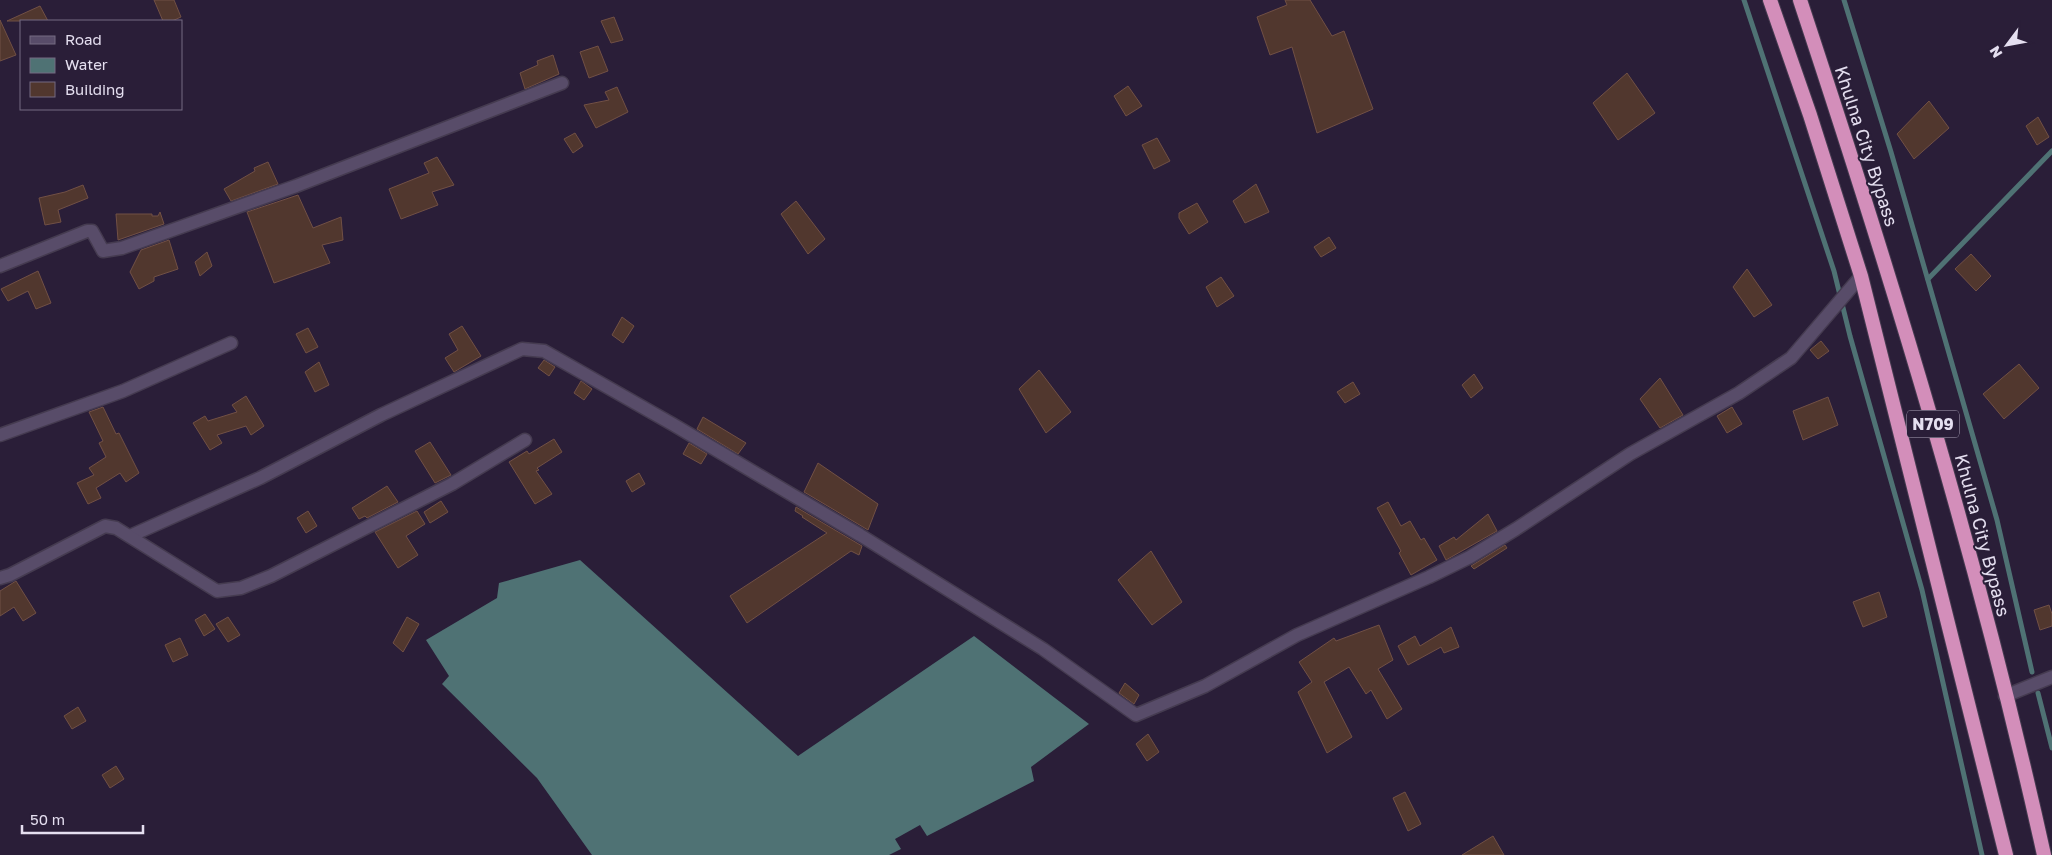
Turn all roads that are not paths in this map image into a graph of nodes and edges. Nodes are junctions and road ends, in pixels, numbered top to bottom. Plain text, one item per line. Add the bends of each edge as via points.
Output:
1 (1770, 0) edge
2 (1800, 0) edge
3 (562, 83) dead end
4 (0, 266) edge
5 (1861, 276) junction
6 (231, 343) dead end
7 (0, 435) edge
8 (525, 440) dead end
9 (130, 536) junction
10 (0, 578) edge
11 (2052, 677) edge
12 (2005, 696) junction
13 (2006, 855) edge
14 (2044, 855) edge

1 - 5 highway, N709
2 - 12 highway, Khulna City Bypass / N709 via 1916,365 1964,533
3 - 4 street via 296,186 122,248 103,251 92,231 87,231
5 - 9 street via 1791,358 1739,393 1630,454 1470,557 1297,635 1205,686 1136,715 1043,649 868,541 544,351 522,350 381,415 260,478
5 - 13 highway, N709
6 - 7 street via 123,391
8 - 9 street via 452,484 271,576 240,588 217,591
9 - 10 street via 105,526
11 - 12 street
12 - 14 highway, Khulna City Bypass / N709

